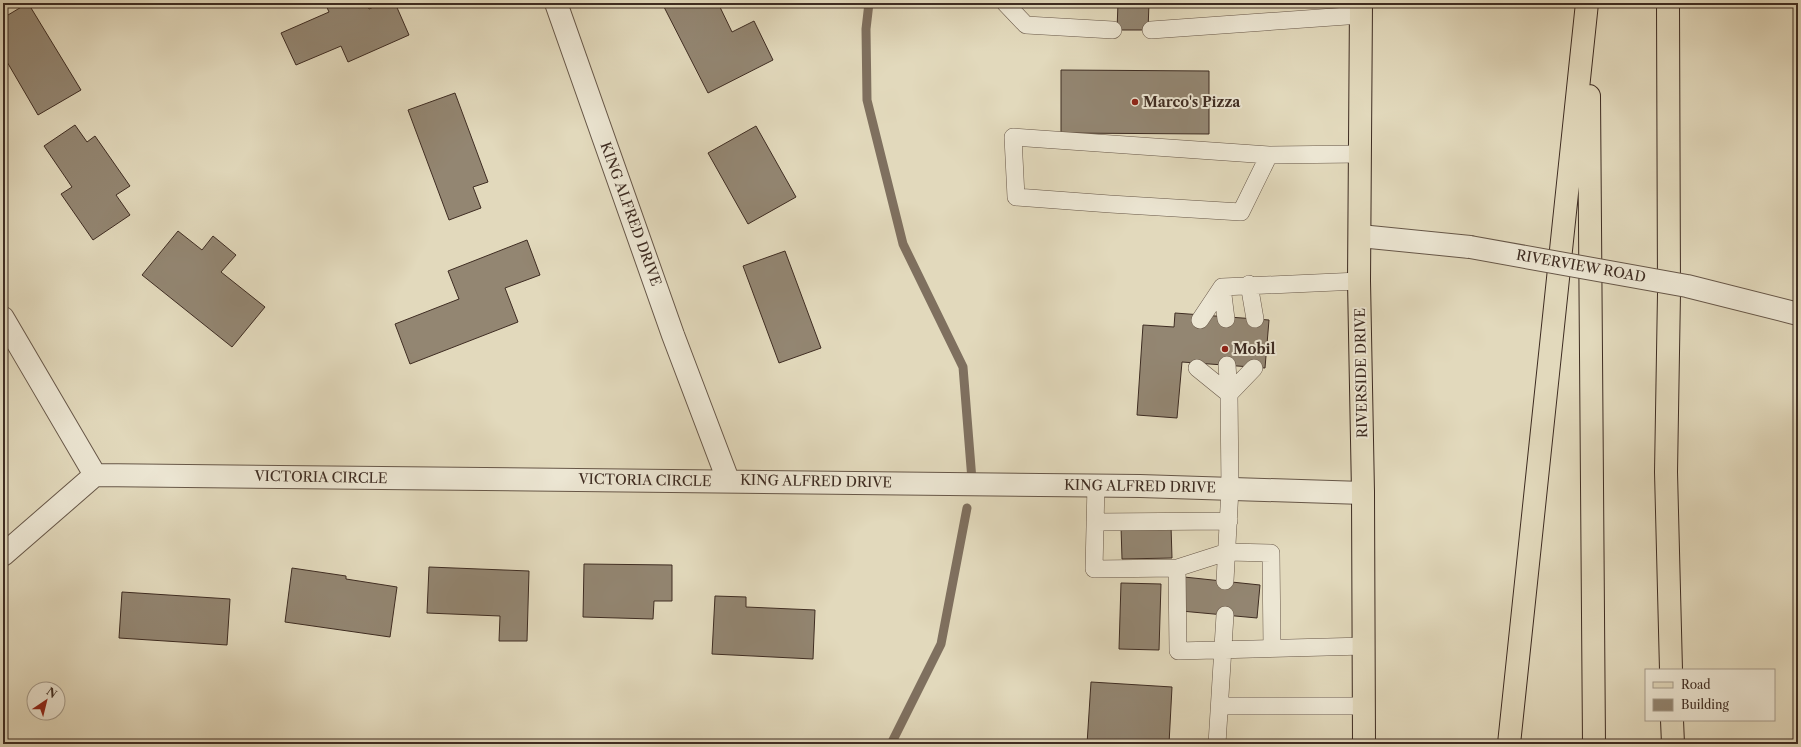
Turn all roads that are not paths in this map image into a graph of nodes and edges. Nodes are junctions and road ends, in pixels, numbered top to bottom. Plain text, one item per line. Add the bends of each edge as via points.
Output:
1 (556, 3) edge
2 (1006, 3) edge
3 (1588, 3) edge
4 (1668, 3) edge
5 (1361, 9) edge
6 (1113, 30) dead end
7 (1151, 30) dead end
8 (1360, 154) junction
9 (1269, 155) junction
10 (1360, 236) junction
11 (1359, 282) junction
12 (1249, 284) junction
13 (1222, 286) junction
14 (1798, 314) edge
15 (3, 318) edge
16 (1226, 319) dead end
17 (1255, 319) dead end
18 (1200, 320) dead end
19 (1227, 365) dead end
20 (1197, 368) dead end
21 (1254, 368) dead end
22 (1229, 394) junction
23 (95, 475) junction
24 (728, 480) junction
25 (1096, 485) junction
26 (1230, 488) junction
27 (1363, 493) junction
28 (1228, 521) junction
29 (1095, 522) junction
30 (1227, 552) junction
31 (3, 555) edge
32 (1177, 568) junction
33 (1225, 581) dead end
34 (1225, 615) dead end
35 (1365, 646) junction
36 (1272, 648) junction
37 (1222, 650) junction
38 (1671, 669) edge
39 (1220, 706) junction
40 (1365, 706) junction
41 (1672, 721) edge
42 (1217, 744) edge
43 (1364, 744) edge
44 (1509, 744) edge
45 (1594, 744) edge
46 (1673, 744) edge

1 - 24 street, KING ALFRED DRIVE via 668,320
2 - 6 lane via 1026,25
3 - 44 main road
3 - 45 main road
4 - 38 main road via 1669,293 1666,472
5 - 7 lane
5 - 8 main road, RIVERSIDE DRIVE
8 - 9 lane
8 - 10 main road, RIVERSIDE DRIVE
9 - 9 lane via 1241,212 1110,204 1016,197 1013,137
10 - 11 main road, RIVERSIDE DRIVE
10 - 14 street, RIVERVIEW ROAD, bridge via 1470,247 1687,286
11 - 12 lane
11 - 27 main road, RIVERSIDE DRIVE
12 - 13 lane
12 - 17 lane
13 - 16 lane
13 - 18 lane
15 - 23 street
19 - 22 lane
20 - 22 lane
21 - 22 lane
22 - 26 lane
23 - 24 street, VICTORIA CIRCLE
23 - 31 street
24 - 25 street, KING ALFRED DRIVE
25 - 26 street, KING ALFRED DRIVE
25 - 29 lane
26 - 27 street, KING ALFRED DRIVE
26 - 28 lane
27 - 35 main road, RIVERSIDE DRIVE
28 - 29 lane
28 - 30 lane
29 - 32 lane via 1094,569
30 - 32 lane
30 - 33 lane
30 - 36 lane via 1271,553
32 - 37 lane via 1178,651
34 - 37 lane
35 - 36 lane
35 - 40 main road, RIVERSIDE DRIVE
36 - 37 lane
37 - 39 lane
39 - 40 lane
39 - 42 lane
40 - 43 main road, RIVERSIDE DRIVE
41 - 46 main road

